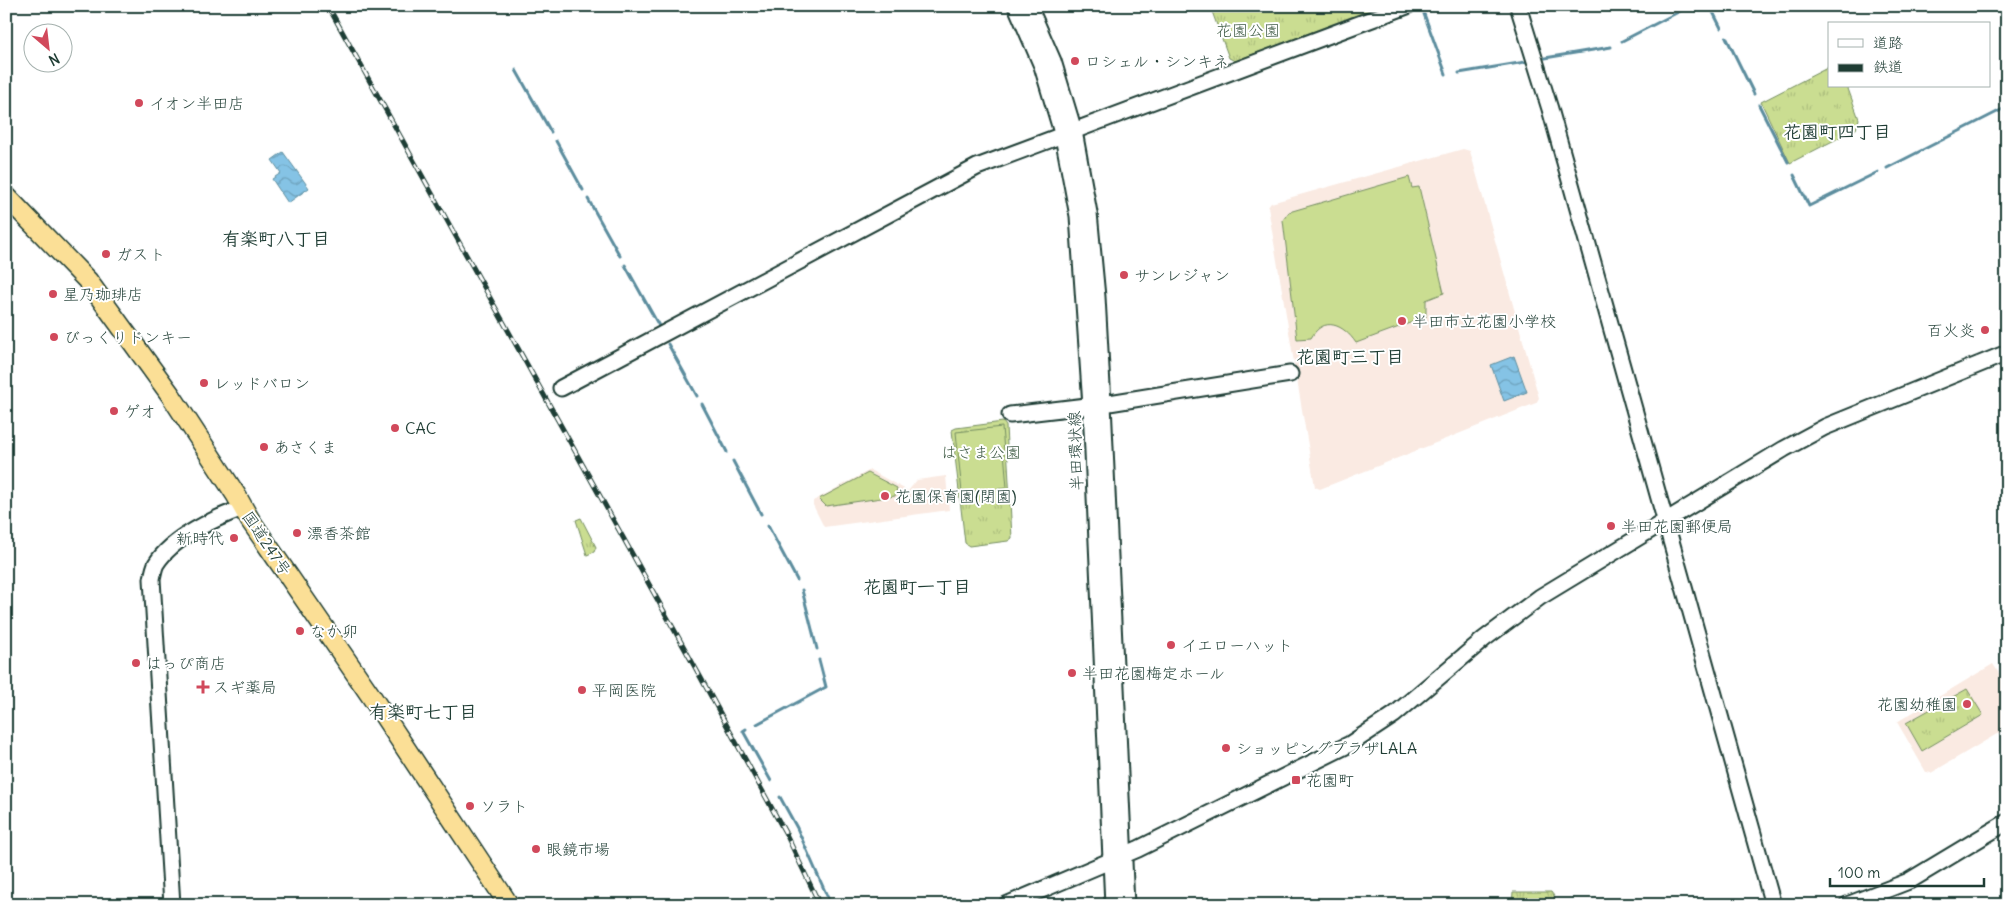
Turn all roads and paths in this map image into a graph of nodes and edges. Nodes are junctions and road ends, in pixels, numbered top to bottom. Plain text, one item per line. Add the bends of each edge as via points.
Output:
1 (1016, 6) edge
2 (1030, 6) edge
3 (1407, 6) edge
4 (1518, 6) edge
5 (1069, 133) junction
6 (6, 196) edge
7 (2007, 353) edge
8 (1290, 374) dead end
9 (561, 388) dead end
10 (1097, 405) junction
11 (1010, 415) dead end
12 (243, 508) junction
13 (1665, 522) junction
14 (2007, 822) edge
15 (1118, 857) junction
16 (172, 905) edge
17 (510, 905) edge
18 (1006, 905) edge
19 (1113, 905) edge
20 (1126, 905) edge
21 (1773, 905) edge
22 (1847, 905) edge

1 - 5 street, 半田環状線
2 - 5 street, 半田環状線 via 1053,61
3 - 5 street
4 - 13 street via 1550,109
5 - 9 street via 977,167
5 - 10 street, 半田環状線
6 - 12 highway, 国道247号 via 88,281 170,394
7 - 13 street via 1825,427
8 - 10 street
10 - 11 street
10 - 15 street, 半田環状線
12 - 16 street via 177,542 155,566 152,579
12 - 17 highway, 国道247号
13 - 15 street via 1540,598 1484,639 1394,715 1350,744
13 - 21 street
14 - 22 street via 1909,881
15 - 18 street
15 - 19 street, 半田環状線
15 - 20 street, 半田環状線

